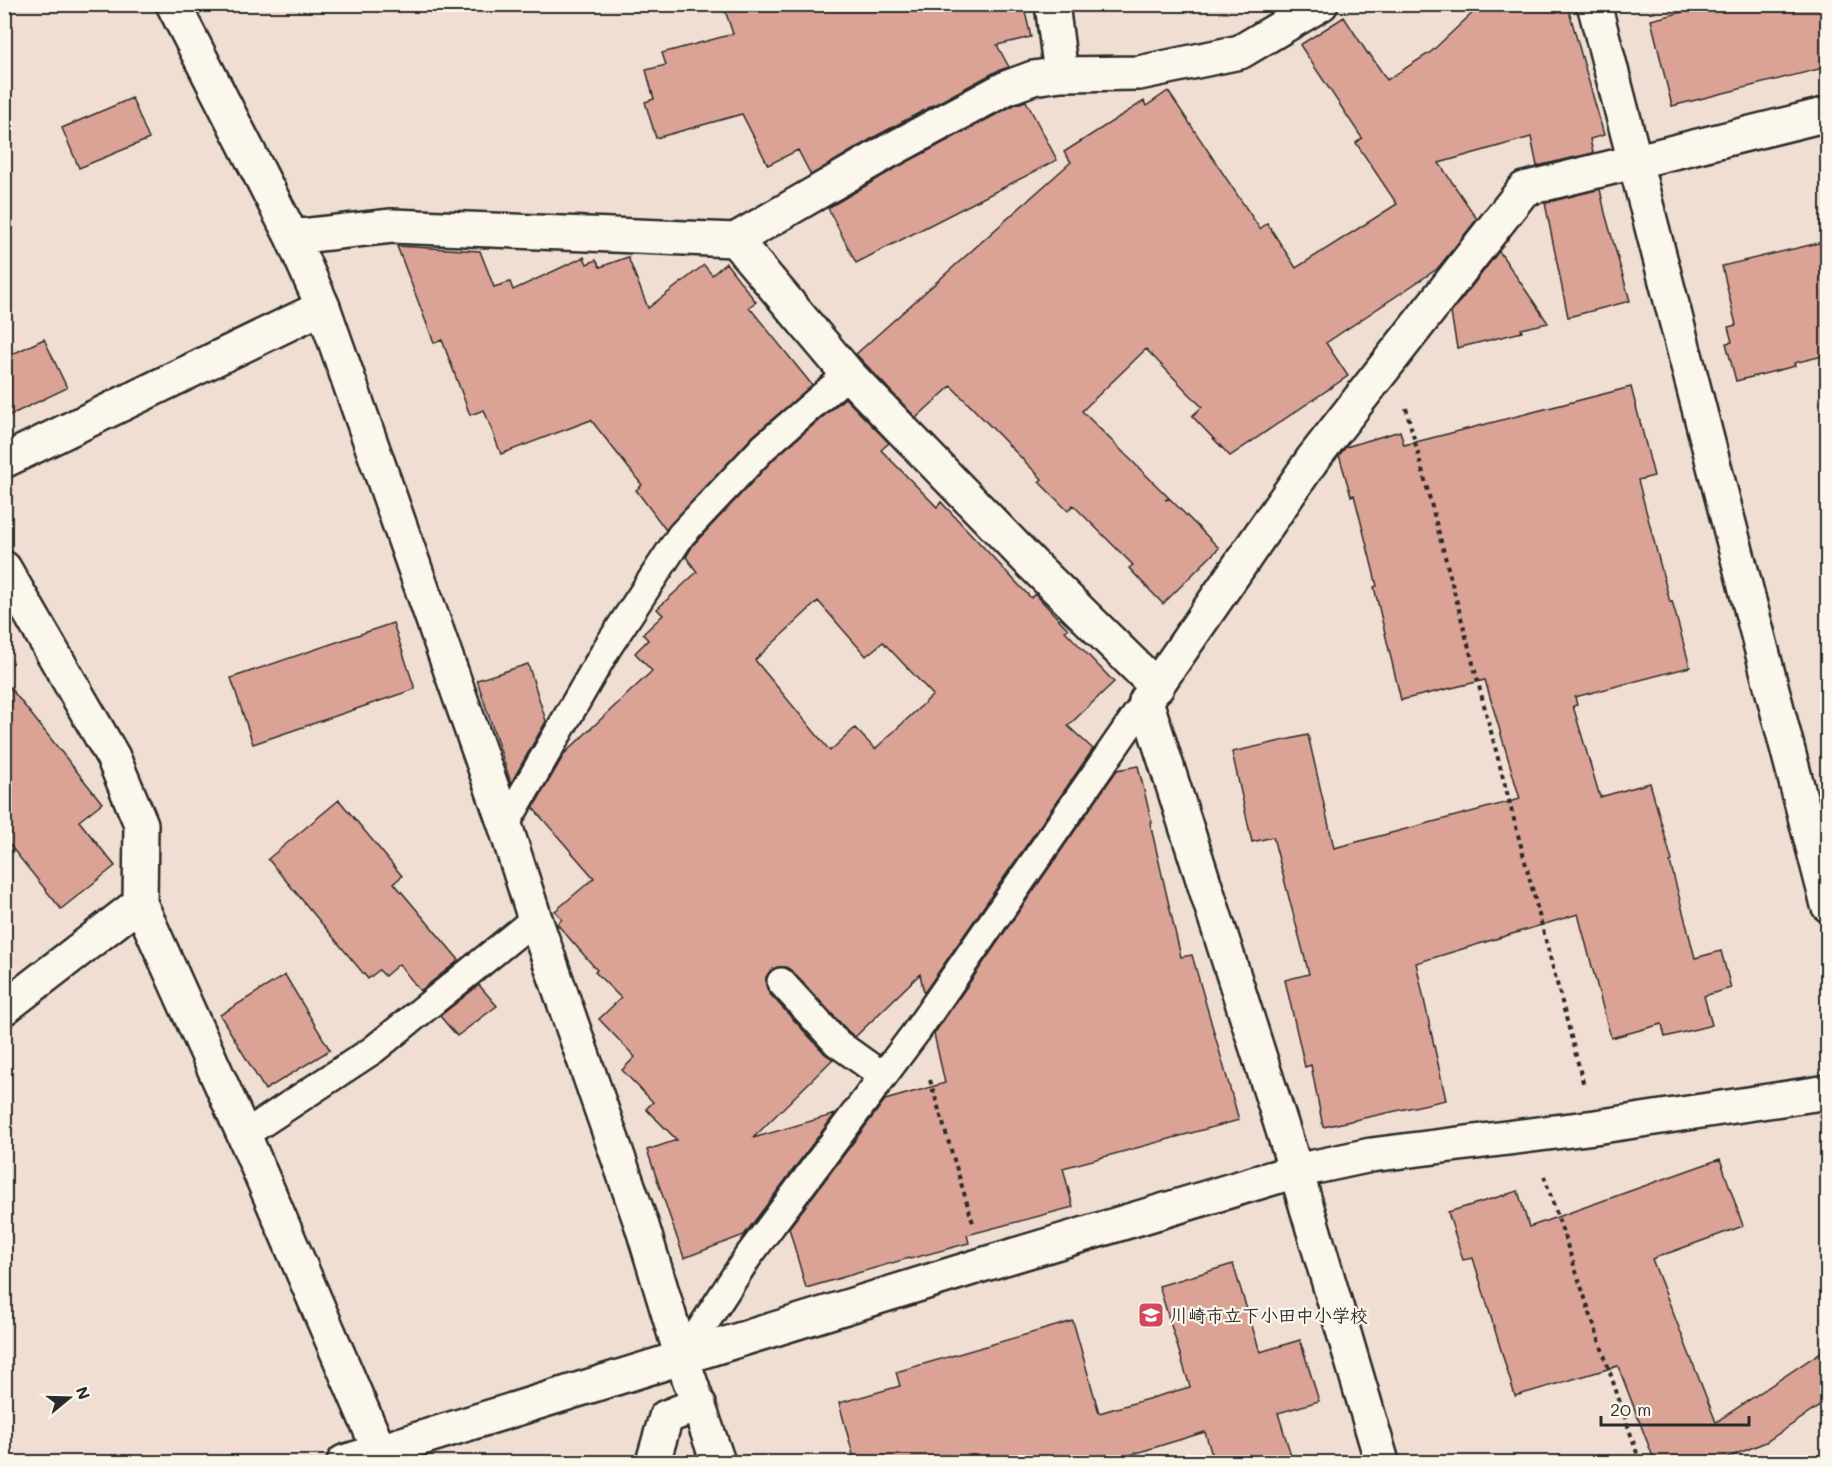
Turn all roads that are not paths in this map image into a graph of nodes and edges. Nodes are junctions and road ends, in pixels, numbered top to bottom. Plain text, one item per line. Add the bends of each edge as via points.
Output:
1 (173, 4) edge
2 (1052, 4) edge
3 (1321, 4) edge
4 (1594, 4) edge
5 (1061, 74) junction
6 (1827, 114) edge
7 (1635, 162) junction
8 (292, 237) junction
9 (735, 240) junction
10 (323, 307) junction
11 (848, 374) junction
12 (4, 461) edge
13 (4, 568) edge
14 (1152, 694) junction
15 (505, 825) junction
16 (140, 903) junction
17 (1827, 905) edge
18 (535, 919) junction
19 (782, 982) dead end
20 (4, 1008) edge
21 (884, 1076) junction
22 (1827, 1092) edge
23 (244, 1135) junction
24 (1296, 1171) junction
25 (682, 1358) junction
26 (699, 1404) junction
27 (380, 1452) junction
28 (344, 1462) edge
29 (653, 1462) edge
30 (718, 1462) edge
31 (1382, 1462) edge

1 - 8 street
2 - 5 street
3 - 5 street via 1240,52 1139,73
4 - 7 street
5 - 9 street via 1006,88
6 - 7 street
7 - 14 street via 1524,189 1312,460
7 - 17 street
8 - 9 street via 392,226
8 - 10 street
9 - 11 street
10 - 12 street
10 - 15 street
11 - 14 street
11 - 15 lane via 764,447 681,536 607,648
13 - 16 street via 113,757 141,824
14 - 21 lane
14 - 24 street
15 - 18 street
16 - 20 street
16 - 23 street
18 - 23 lane via 373,1050
18 - 25 street via 642,1226
19 - 21 lane via 837,1043
21 - 25 lane via 747,1258
22 - 24 street via 1371,1155
23 - 27 street
24 - 25 street
24 - 31 street
25 - 26 street
25 - 27 street
26 - 29 street via 666,1417
26 - 30 street
27 - 28 street

